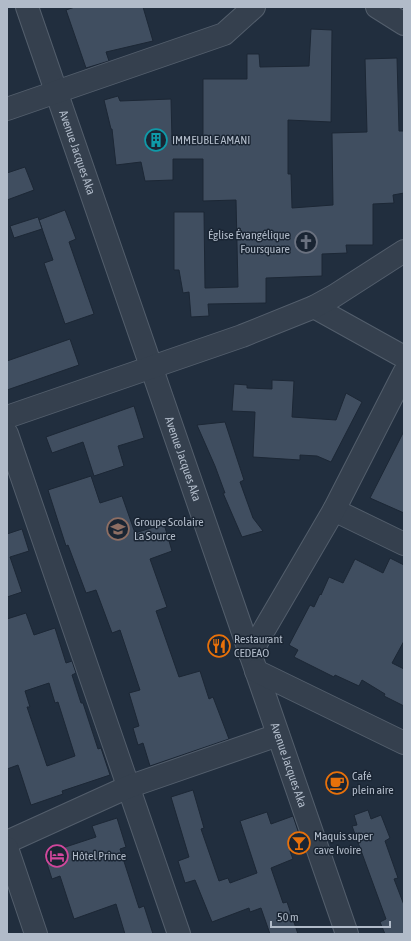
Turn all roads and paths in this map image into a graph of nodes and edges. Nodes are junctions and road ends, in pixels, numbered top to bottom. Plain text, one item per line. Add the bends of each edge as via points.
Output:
1 (27, 7) edge
2 (254, 7) edge
3 (377, 7) edge
4 (404, 24) edge
5 (57, 92) junction
6 (7, 109) edge
7 (404, 251) edge
8 (314, 307) junction
9 (404, 357) edge
10 (152, 367) junction
11 (404, 373) edge
12 (7, 417) edge
13 (7, 434) edge
14 (334, 510) junction
15 (404, 544) edge
16 (253, 662) junction
17 (278, 735) junction
18 (404, 743) edge
19 (128, 787) junction
20 (7, 842) edge
21 (7, 848) edge
22 (36, 934) edge
23 (179, 934) edge
24 (347, 934) edge

1 - 5 street, Avenue Jacques Aka
2 - 5 street via 224,34
3 - 4 street
5 - 6 street
5 - 10 street, Avenue Jacques Aka
7 - 8 street
8 - 9 street
8 - 10 street via 242,336
10 - 12 street
10 - 16 street, Avenue Jacques Aka
11 - 14 street
13 - 19 street
14 - 15 street
14 - 16 street
16 - 17 street, Avenue Jacques Aka
16 - 18 street
17 - 19 street
17 - 24 street, Avenue Jacques Aka
19 - 20 street
19 - 23 street
21 - 22 street

